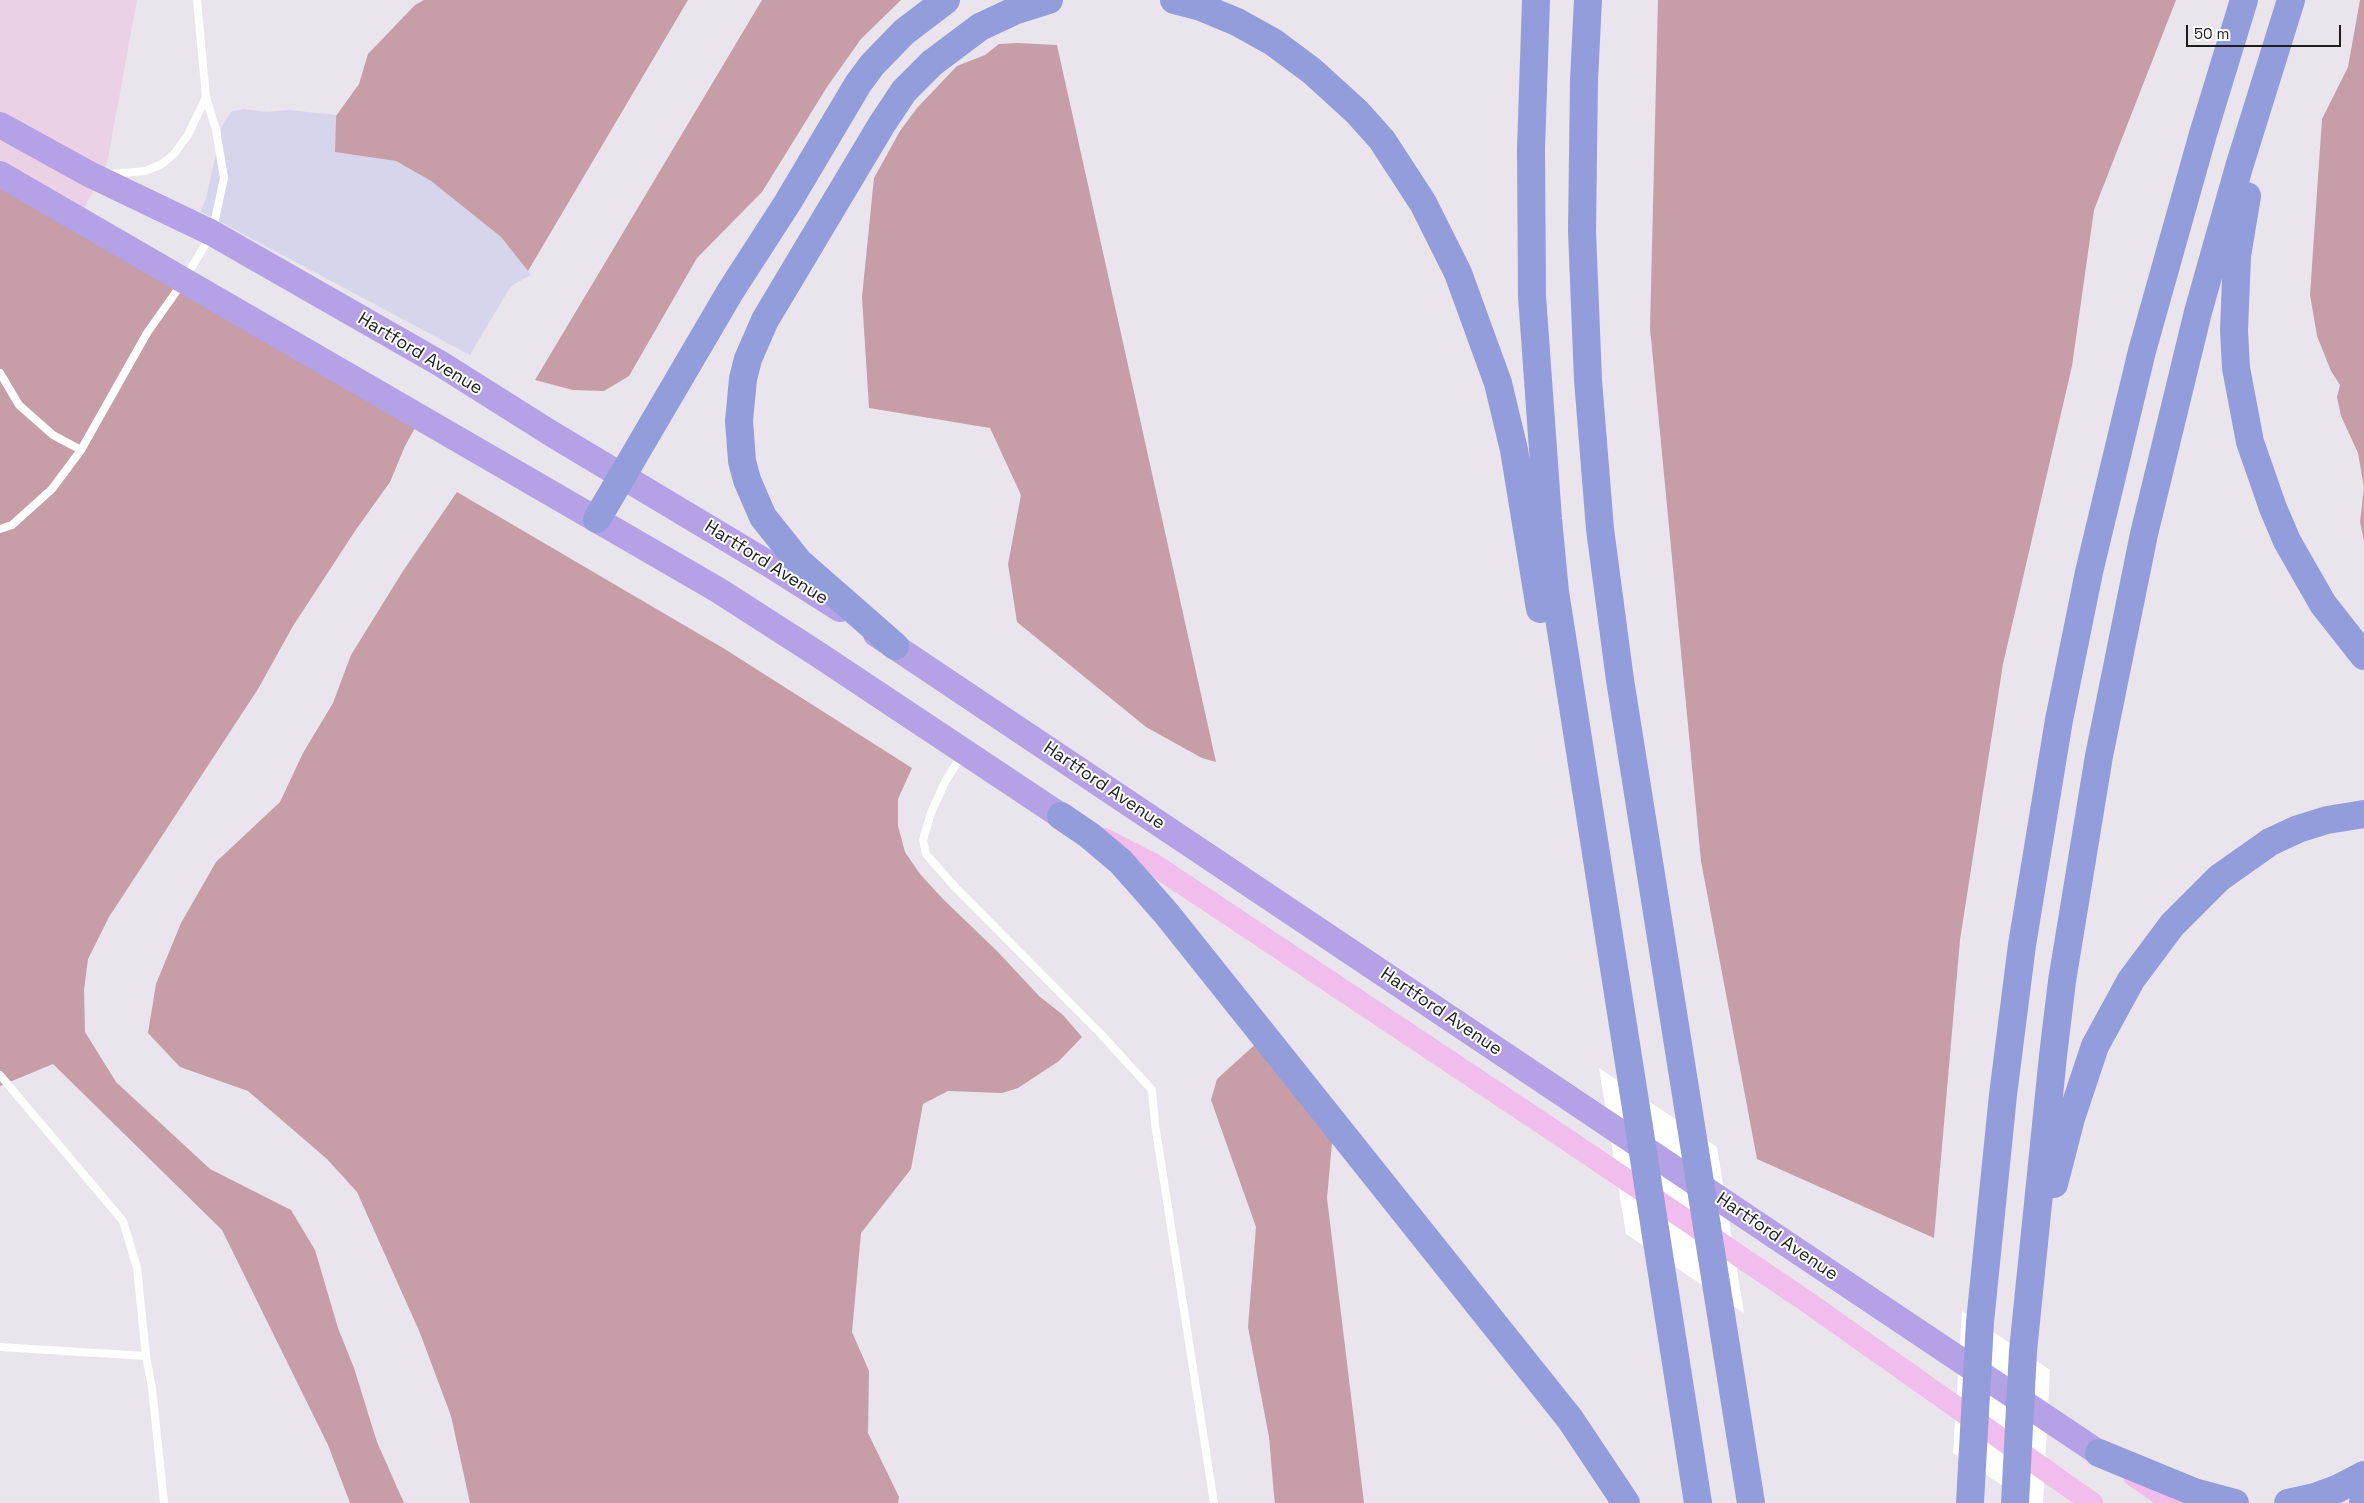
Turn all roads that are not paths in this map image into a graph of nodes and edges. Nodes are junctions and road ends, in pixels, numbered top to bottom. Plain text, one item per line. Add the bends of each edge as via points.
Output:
1 (197, 0) edge
2 (946, 0) edge
3 (1049, 0) edge
4 (1174, 0) edge
5 (1536, 0) edge
6 (1588, 0) edge
7 (2244, 0) edge
8 (2291, 0) edge
9 (2295, 0) edge
10 (206, 97) junction
11 (0, 125) edge
12 (0, 174) edge
13 (89, 174) junction
14 (212, 233) junction
15 (183, 282) junction
16 (0, 373) edge
17 (81, 450) junction
18 (622, 476) junction
19 (597, 519) junction
20 (0, 529) edge
21 (894, 646) junction
22 (2364, 656) edge
23 (964, 752) junction
24 (2364, 814) edge
25 (1061, 816) junction
26 (1594, 848) junction
27 (0, 1075) edge
28 (0, 1347) edge
29 (2023, 1350) junction
30 (146, 1356) junction
31 (2099, 1453) junction
32 (2364, 1474) edge
33 (2015, 1499) edge
34 (164, 1503) edge
35 (1214, 1503) edge
36 (1626, 1503) edge
37 (1698, 1503) edge
38 (1751, 1503) edge
39 (1970, 1503) edge
40 (2092, 1503) edge
41 (2174, 1503) edge
42 (2235, 1503) edge
43 (2288, 1503) edge

1 - 10 lane
2 - 18 highway via 904,32 858,84
3 - 21 highway via 997,18 972,32 932,62 904,92 765,320 743,379 739,420 742,461 763,517 799,562
4 - 26 highway via 1220,14 1254,31 1293,56 1334,90 1382,140 1441,236 1473,311 1507,418 1547,644
5 - 26 highway via 1531,224 1536,371 1555,592
6 - 38 highway via 1583,90 1582,231 1588,380 1600,530 1620,680
7 - 39 highway via 2142,351 2068,674 2012,1011 1980,1322
8 - 29 highway via 2198,312 2112,682 2062,981
9 - 22 highway via 2242,221 2234,293 2236,368 2250,442 2287,541 2323,604
10 - 13 lane via 188,135 162,164 126,174
10 - 14 lane via 216,130 224,178
11 - 13 highway, Hartford Avenue
12 - 15 highway, Hartford Avenue
13 - 14 highway, Hartford Avenue
14 - 15 lane
14 - 18 highway, Hartford Avenue via 441,364
15 - 17 lane via 148,333
15 - 19 highway, Hartford Avenue
16 - 17 lane via 19,405 53,435
17 - 20 lane via 52,489 12,525
18 - 19 highway
18 - 21 highway, Hartford Avenue via 769,564
19 - 23 highway, Hartford Avenue via 758,615
21 - 31 highway, Hartford Avenue
23 - 25 highway, Hartford Avenue
23 - 35 lane via 931,812 923,840 926,854 1152,1090
24 - 29 highway via 2298,829 2244,858 2195,900 2131,980 2095,1046 2070,1118
25 - 36 highway via 1112,854 1166,913 1570,1420
25 - 40 main road, Hartford Avenue via 1154,864 1803,1299
26 - 37 highway
27 - 30 lane via 123,1221 136,1268
28 - 30 lane
29 - 33 highway
30 - 34 lane
31 - 41 main road, Hartford Avenue
31 - 42 highway via 2194,1492
32 - 43 highway via 2337,1489

